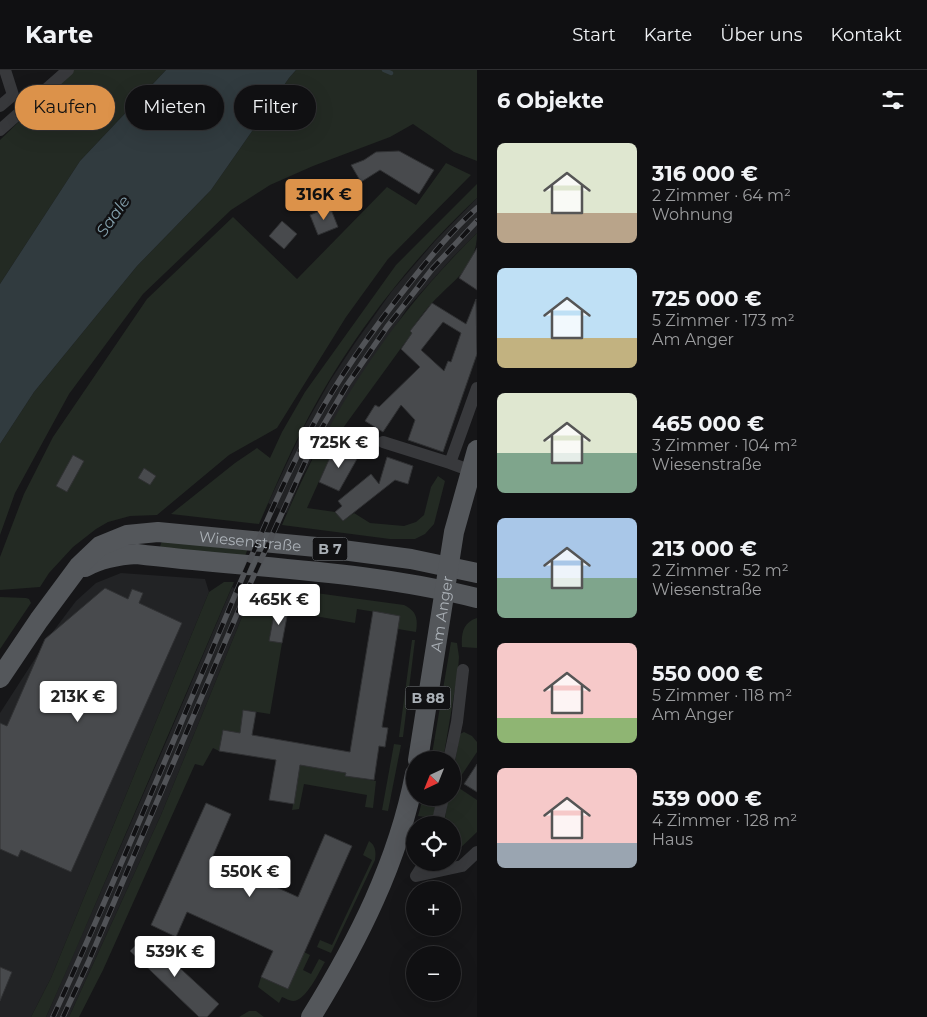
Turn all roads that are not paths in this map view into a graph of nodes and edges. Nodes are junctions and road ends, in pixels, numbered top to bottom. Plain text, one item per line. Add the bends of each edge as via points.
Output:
1 (5, 70) edge
2 (68, 70) edge
3 (0, 106) edge
4 (0, 130) edge
5 (477, 388) edge
6 (382, 442) dead end
7 (477, 450) edge
8 (450, 462) junction
9 (474, 472) edge
10 (448, 566) junction
11 (477, 573) edge
12 (69, 579) junction
13 (444, 590) junction
14 (477, 598) edge
15 (463, 670) dead end
16 (0, 678) edge
17 (419, 751) edge
18 (451, 751) edge
19 (408, 806) edge
20 (477, 852) edge
21 (461, 866) edge
22 (419, 871) edge
23 (439, 871) edge
24 (312, 1017) edge

1 - 3 street via 13,94
2 - 4 street
5 - 8 street
6 - 8 street
7 - 9 main road, Am Anger / B 88
8 - 9 street
9 - 10 main road, Am Anger / B 88 via 455,525
10 - 11 main road, B 7
10 - 12 main road, Wiesenstraße / B 7 via 327,548 149,532 127,534 100,546
10 - 13 main road, Am Anger / B 88
12 - 13 main road, Wiesenstraße / B 7 via 105,558 137,554 354,575
12 - 16 main road, Wiesenstraße / B 7
13 - 14 main road, B 7
13 - 17 main road, Am Anger / B 88
15 - 18 street
19 - 24 main road via 382,886
20 - 21 street
22 - 23 street via 416,876

